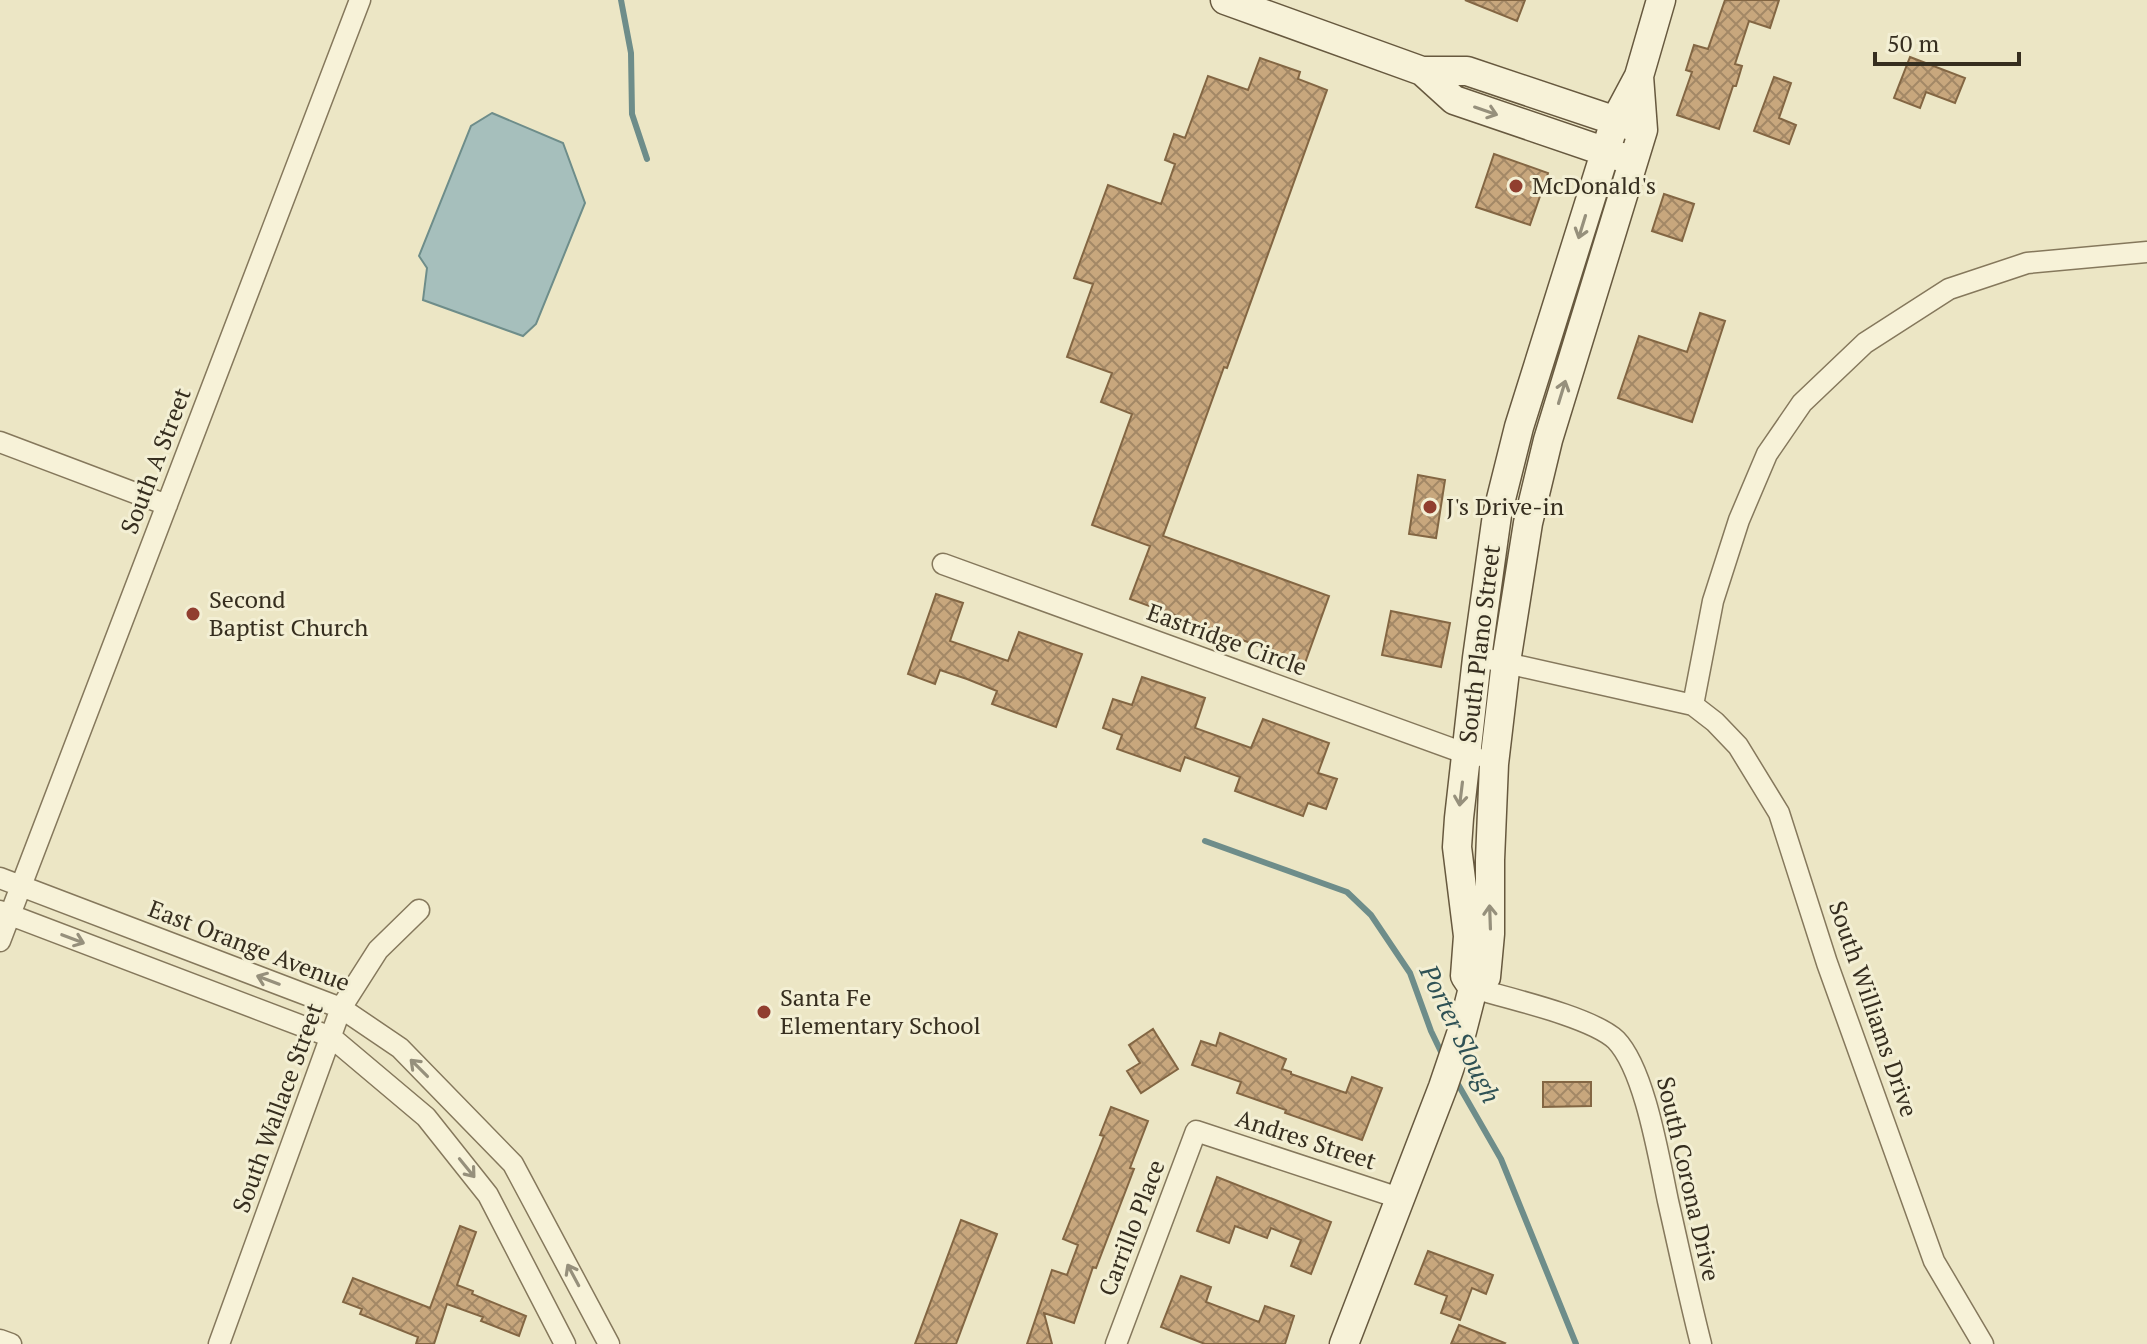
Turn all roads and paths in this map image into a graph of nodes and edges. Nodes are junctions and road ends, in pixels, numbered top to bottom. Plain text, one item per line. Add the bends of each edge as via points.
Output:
1 (360, 0) edge
2 (1225, 0) edge
3 (1661, 0) edge
4 (1422, 71) junction
5 (1639, 76) junction
6 (1615, 121) junction
7 (1643, 130) junction
8 (1606, 153) junction
9 (1634, 161) junction
10 (2147, 252) edge
11 (0, 442) edge
12 (1508, 468) junction
13 (167, 505) junction
14 (943, 564) dead end
15 (1519, 578) junction
16 (1477, 658) junction
17 (1506, 662) junction
18 (1693, 705) junction
19 (1466, 754) junction
20 (1494, 764) junction
21 (0, 878) edge
22 (21, 886) junction
23 (419, 910) dead end
24 (5, 913) edge
25 (0, 941) edge
26 (1473, 988) junction
27 (341, 1008) junction
28 (331, 1037) junction
29 (1196, 1131) joint
30 (1399, 1198) junction
31 (0, 1340) edge
32 (11, 1344) edge
33 (219, 1344) edge
34 (565, 1344) edge
35 (609, 1344) edge
36 (1116, 1344) edge
37 (1344, 1344) edge
38 (1701, 1344) edge
39 (1983, 1344) edge

1 - 13 street, South A Street
2 - 4 main road
3 - 5 main road
4 - 6 main road via 1467,71
4 -> 8 main road via 1454,100
5 - 6 main road, South Plano Street
5 - 7 main road
6 - 7 main road
6 - 8 main road, South Plano Street
7 - 9 main road, South Plano Street
8 - 9 main road
8 -> 12 main road, South Plano Street
15 -> 9 main road, South Plano Street via 1548,440
10 - 18 street via 2027,263 1949,289 1865,343 1802,403 1767,454 1739,520 1713,601
11 - 13 street
12 - 15 main road via 1519,483 1508,559
12 - 16 main road, South Plano Street
13 - 22 street, South A Street
14 - 19 street, Eastridge Circle
15 - 17 main road, South Plano Street
16 - 17 street
16 - 19 main road, South Plano Street
17 - 18 street
17 - 20 main road, South Plano Street
18 - 39 street, South Williams Drive via 1738,746 1779,813 1934,1261
19 - 20 street, Eastridge Circle
19 -> 26 main road, South Plano Street via 1457,847 1468,936 1465,976
26 -> 20 main road, South Plano Street via 1486,977 1489,951
21 - 22 street, East Orange Avenue
22 - 24 street, South A Street
27 -> 22 street, East Orange Avenue
23 - 27 street, South Wallace Street via 378,950
24 - 25 street, South A Street
24 -> 28 street
26 - 30 main road, South Plano Street via 1443,1087
26 - 38 street, South Corona Drive via 1562,1014 1616,1040 1635,1071 1650,1119
27 - 28 street, South Wallace Street
35 -> 27 street, East Orange Avenue via 513,1164 400,1048
28 - 33 street, South Wallace Street
28 -> 34 street via 426,1117 488,1195
29 - 30 street, Andres Street
29 - 36 street, Carrillo Place
30 - 37 main road, South Plano Street
31 - 32 street

